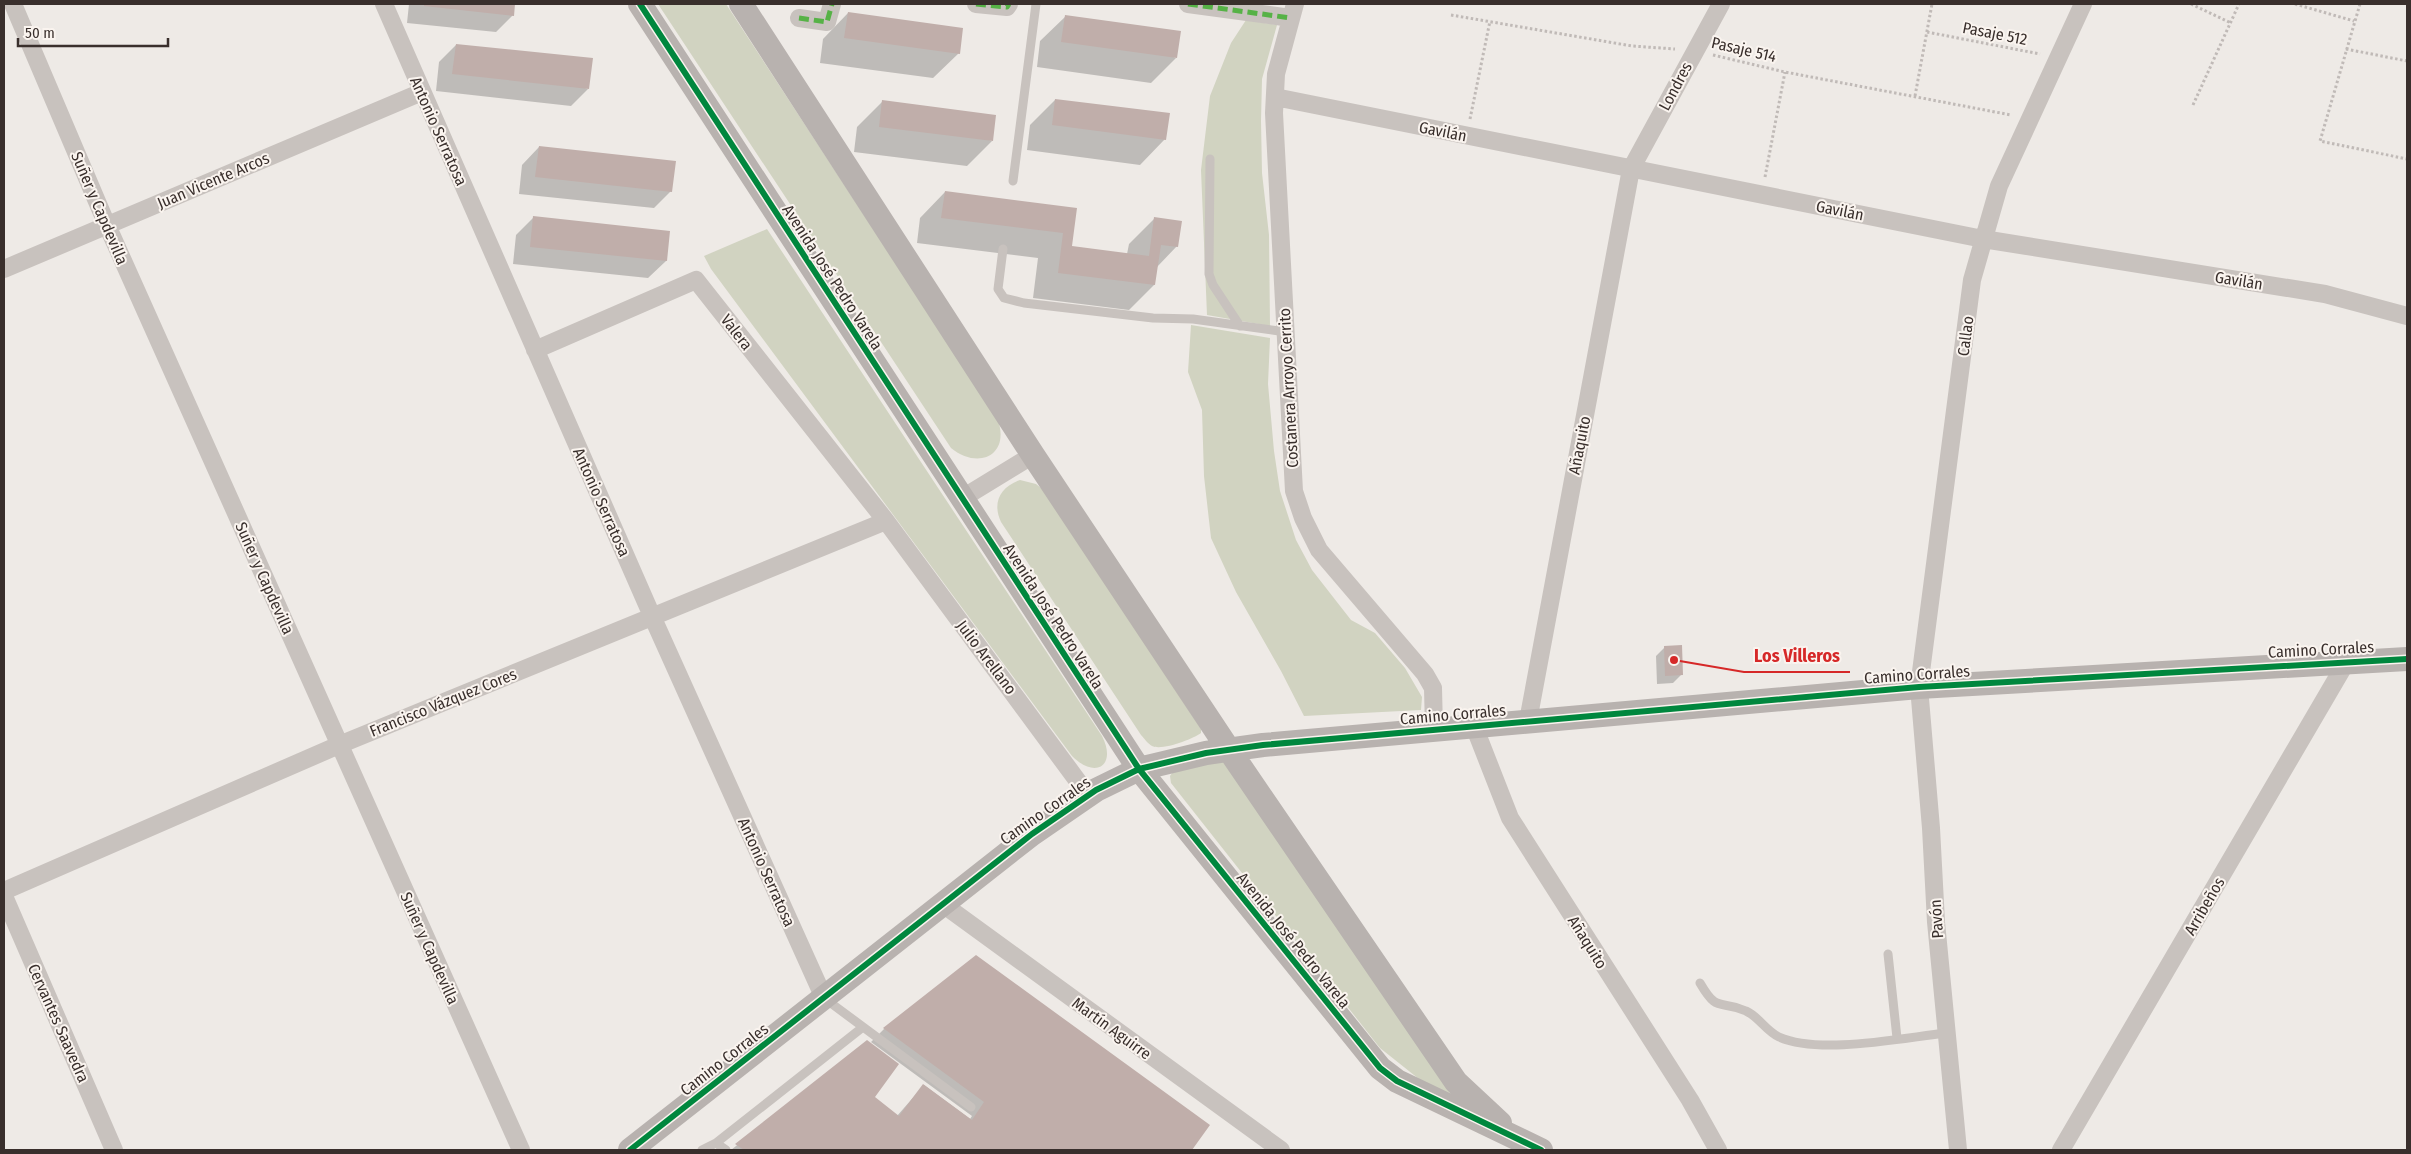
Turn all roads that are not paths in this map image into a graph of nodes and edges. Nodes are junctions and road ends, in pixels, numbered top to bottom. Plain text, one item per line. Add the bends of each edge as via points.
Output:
1 (13, 4) edge
2 (384, 4) edge
3 (640, 4) edge
4 (741, 4) edge
5 (832, 4) edge
6 (976, 4) edge
7 (1009, 4) edge
8 (1036, 4) edge
9 (1188, 4) edge
10 (1721, 4) edge
11 (2083, 4) edge
12 (1293, 11) edge
13 (799, 18) dead end
14 (422, 92) junction
15 (1275, 97) junction
16 (1210, 159) dead end
17 (1631, 169) junction
18 (1013, 181) dead end
19 (107, 225) junction
20 (1983, 239) junction
21 (1003, 249) dead end
22 (4, 269) edge
23 (2407, 316) edge
24 (1240, 326) junction
25 (1286, 332) junction
26 (535, 350) junction
27 (1032, 455) junction
28 (961, 499) junction
29 (886, 520) junction
30 (652, 616) junction
31 (2407, 659) edge
32 (2347, 661) junction
33 (1919, 687) junction
34 (1528, 721) junction
35 (1474, 726) junction
36 (1434, 729) junction
37 (339, 745) junction
38 (1229, 750) junction
39 (1139, 769) junction
40 (1088, 795) junction
41 (4, 891) edge
42 (4, 896) edge
43 (944, 905) junction
44 (1888, 954) dead end
45 (1700, 983) dead end
46 (824, 998) junction
47 (863, 1028) junction
48 (1946, 1033) junction
49 (1897, 1038) junction
50 (971, 1107) dead end
51 (716, 1142) junction
52 (1514, 1145) edge
53 (114, 1150) edge
54 (521, 1150) edge
55 (630, 1150) edge
56 (702, 1150) edge
57 (726, 1150) edge
58 (1282, 1150) edge
59 (1541, 1150) edge
60 (1718, 1150) edge
61 (1958, 1150) edge
62 (2062, 1150) edge

1 - 19 street, Suñer y Capdevilla
2 - 14 street, Antonio Serratosa
3 - 28 street, Avenida José Pedro Varela
4 - 27 street, Avenida José Pedro Varela
5 - 13 street via 827,22
6 - 7 street via 1007,7
8 - 18 lane
9 - 12 street
10 - 17 street, Londres
11 - 20 street, Callao via 1999,186
12 - 15 street, Costanera Arroyo Cerrito via 1276,74
14 - 19 street, Juan Vicente Arcos
14 - 26 street, Antonio Serratosa
15 - 17 street, Gavilán
15 - 25 street, Costanera Arroyo Cerrito
16 - 24 lane via 1210,274 1213,285
17 - 20 street, Gavilán
17 - 34 street, Añaquito
19 - 22 street, Juan Vicente Arcos
19 - 37 street, Suñer y Capdevilla
20 - 23 street, Gavilán via 2325,294
20 - 33 street, Callao via 1971,289
21 - 24 lane via 998,289 1004,298 1024,303
24 - 25 lane
25 - 36 street, Costanera Arroyo Cerrito via 1291,462 1294,491 1303,518 1319,550 1425,674 1433,688
26 - 29 street, Valera via 696,280
26 - 30 street, Antonio Serratosa
27 - 28 street
27 - 38 street, Avenida José Pedro Varela
28 - 39 street, Avenida José Pedro Varela
29 - 30 street, Francisco Vázquez Cores
29 - 40 street, Julio Arellano
30 - 37 street, Francisco Vázquez Cores
30 - 46 street, Antonio Serratosa
31 - 32 street, Camino Corrales
32 - 33 street, Camino Corrales
32 - 62 street, Arribeños
33 - 34 street, Camino Corrales
33 - 48 street, Pavón
34 - 35 street, Camino Corrales
35 - 36 street, Camino Corrales
35 - 60 street, Añaquito via 1510,818 1690,1100
36 - 38 street, Camino Corrales
37 - 41 street, Francisco Vázquez Cores
37 - 54 street, Suñer y Capdevilla
38 - 39 street, Camino Corrales
38 - 52 street, Avenida José Pedro Varela via 1456,1082
39 - 40 street, Camino Corrales
39 - 52 street, Avenida José Pedro Varela via 1380,1068 1396,1081
40 - 43 street, Camino Corrales via 1032,834
42 - 53 street, Cervantes Saavedra
43 - 46 street, Camino Corrales
43 - 58 street, Martín Aguirre
44 - 49 lane
45 - 49 lane via 1710,1000 1748,1012 1778,1037 1825,1046
46 - 47 lane
46 - 55 street, Camino Corrales
47 - 50 lane
47 - 51 lane
48 - 49 lane
48 - 61 street, Pavón
51 - 56 lane
51 - 57 lane
52 - 59 street, Avenida José Pedro Varela

